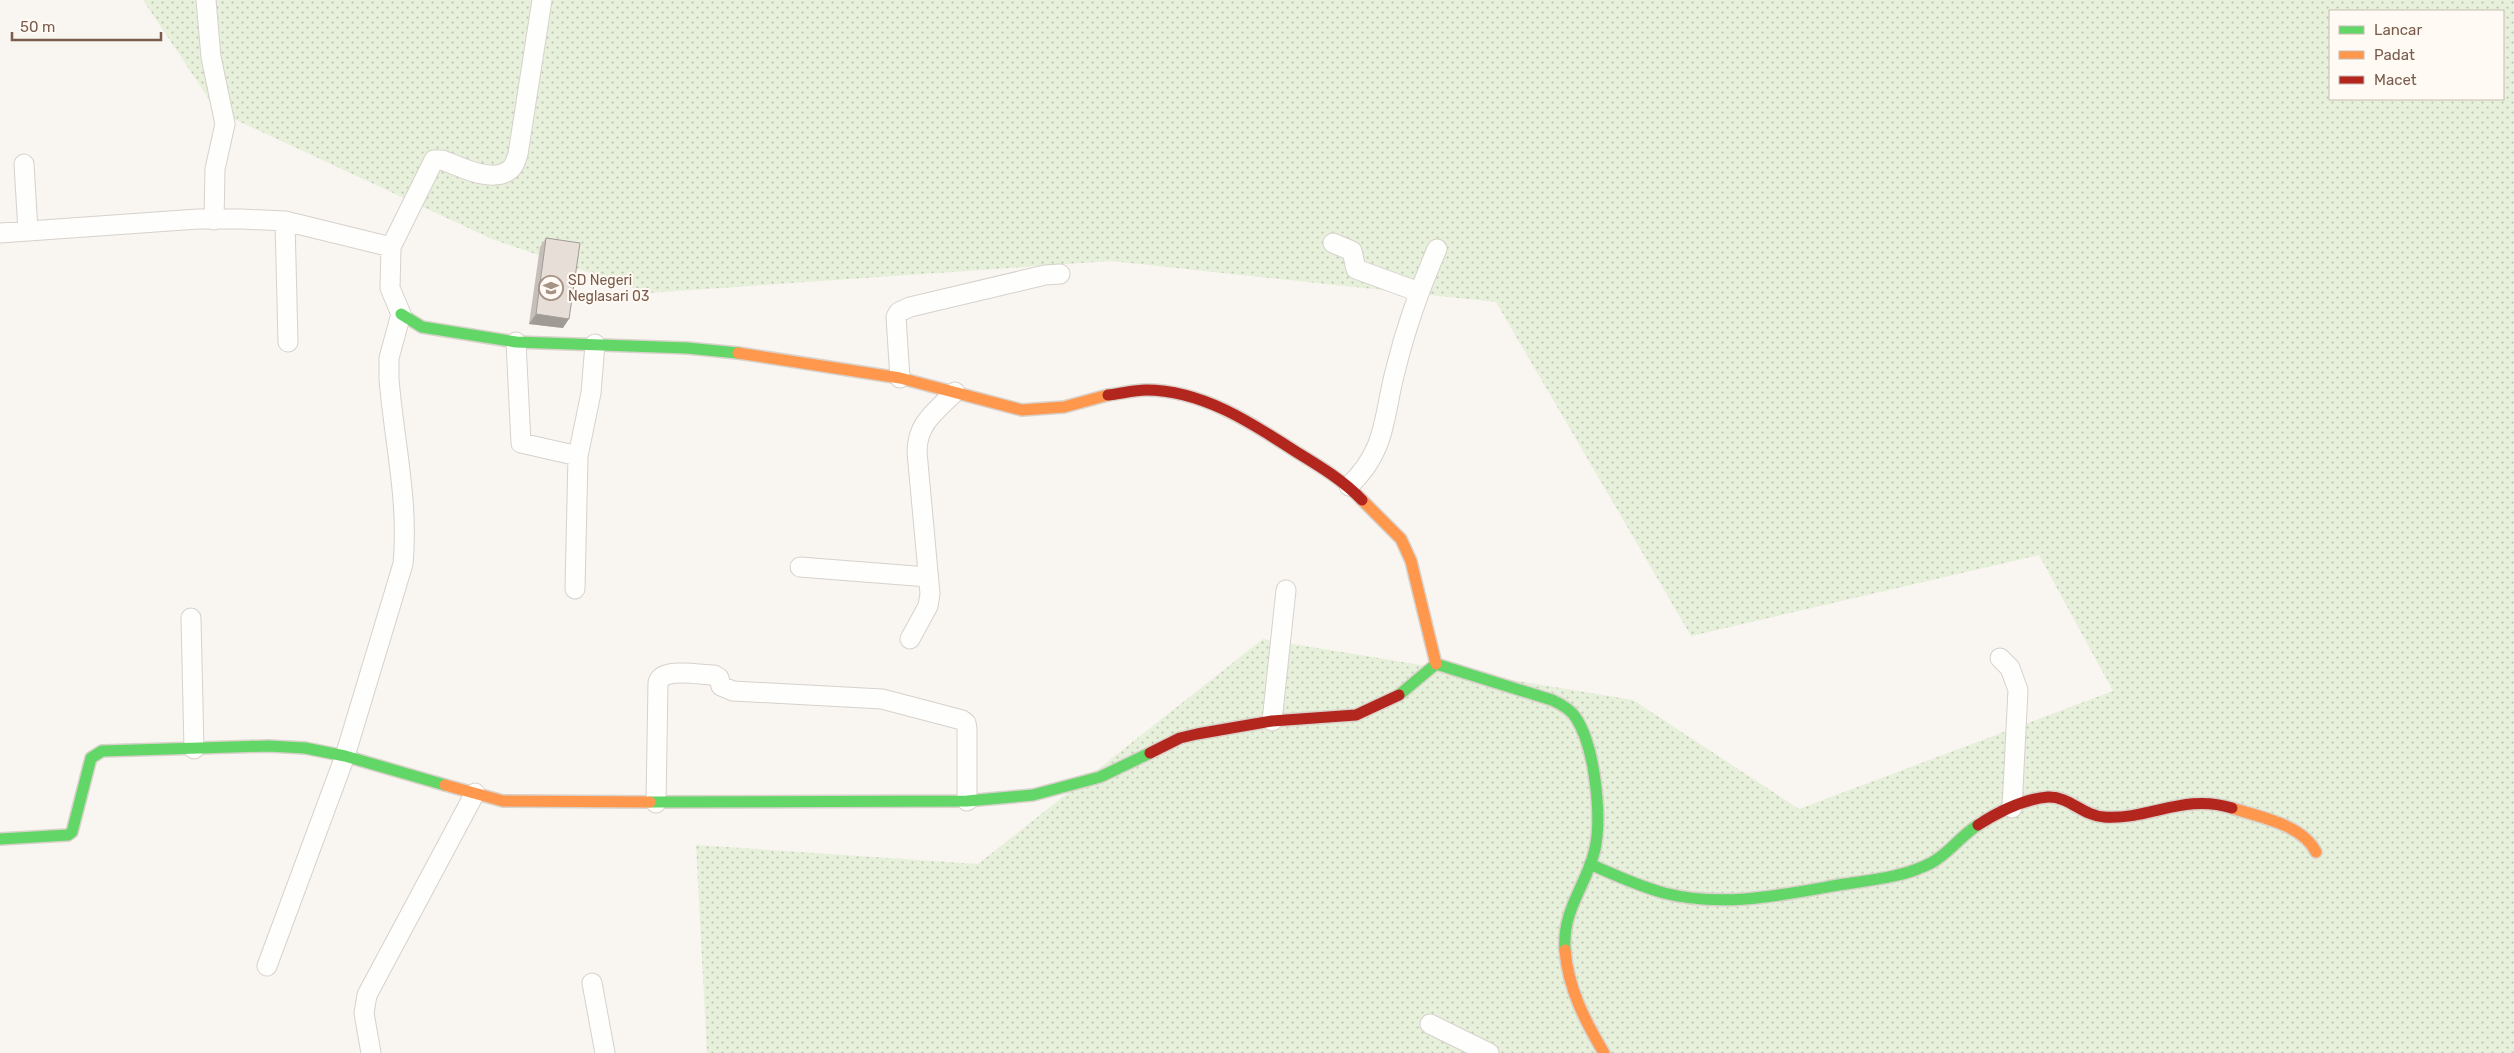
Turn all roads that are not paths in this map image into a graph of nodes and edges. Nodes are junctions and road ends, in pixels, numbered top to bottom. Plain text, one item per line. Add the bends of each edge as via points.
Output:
1 (206, 0) edge
2 (542, 0) edge
3 (24, 164) dead end
4 (214, 220) junction
5 (285, 221) junction
6 (28, 231) junction
7 (0, 233) edge
8 (1333, 243) dead end
9 (391, 247) junction
10 (1437, 249) dead end
11 (1060, 274) dead end
12 (1419, 292) junction
13 (401, 314) junction
14 (288, 342) dead end
15 (516, 342) junction
16 (595, 344) junction
17 (900, 378) junction
18 (955, 392) junction
19 (578, 456) junction
20 (1349, 486) junction
21 (800, 567) dead end
22 (928, 577) junction
23 (575, 589) dead end
24 (1286, 590) dead end
25 (191, 618) dead end
26 (910, 638) dead end
27 (2000, 658) dead end
28 (1436, 664) junction
29 (1272, 721) junction
30 (194, 749) junction
31 (345, 756) junction
32 (475, 792) junction
33 (967, 801) junction
34 (656, 803) junction
35 (2012, 808) junction
36 (0, 839) edge
37 (2316, 852) dead end
38 (1590, 864) junction
39 (267, 966) dead end
40 (592, 983) dead end
41 (1430, 1024) dead end
42 (371, 1053) edge
43 (605, 1053) edge
44 (1490, 1053) edge
45 (1604, 1053) edge

1 - 4 street via 211,57 225,124 216,169
2 - 9 street via 518,154 513,166 508,171 490,175 434,160
3 - 6 street
4 - 5 street
4 - 6 street
5 - 9 street
5 - 14 street
6 - 7 street
8 - 12 street via 1352,251 1356,269
9 - 13 street via 390,288
10 - 12 street
11 - 17 street via 910,306 899,312 896,318
12 - 20 street via 1395,370 1382,435 1364,472
13 - 15 street via 422,326 477,338
13 - 31 street via 389,358 389,379 405,505 403,564
15 - 16 street
15 - 19 street via 521,443
16 - 17 street via 720,350
16 - 19 street via 591,393
17 - 18 street
18 - 20 street via 1022,410 1064,407 1097,397 1145,390 1179,394 1244,418
18 - 22 street via 918,434
19 - 23 street
20 - 28 street via 1401,539 1409,552
21 - 22 street
22 - 26 street via 928,606
24 - 29 street
25 - 30 street
27 - 35 street via 2010,668 2018,690
28 - 29 street via 1403,693 1356,716
28 - 38 street via 1545,697 1560,704 1576,718 1582,730 1598,807 1598,839
29 - 33 street via 1180,738 1100,777 1067,787 1033,795
30 - 31 street via 268,746 305,748
30 - 36 street via 95,753 72,832 68,835
31 - 32 street
31 - 39 street
32 - 34 street via 503,801 531,804
32 - 42 street via 367,995 364,1013
33 - 34 street
33 - 34 street via 967,729 962,720 882,699 733,691 721,686 719,678 714,675 671,673 663,674 658,683
35 - 37 street via 2051,796 2062,797 2093,816 2128,817 2188,803 2211,802 2298,832 2311,842
35 - 38 street via 1967,832 1934,862 1916,871 1812,889 1713,900 1654,891
38 - 45 street via 1570,910 1565,949 1573,991 1582,1015
40 - 43 street
41 - 44 street

